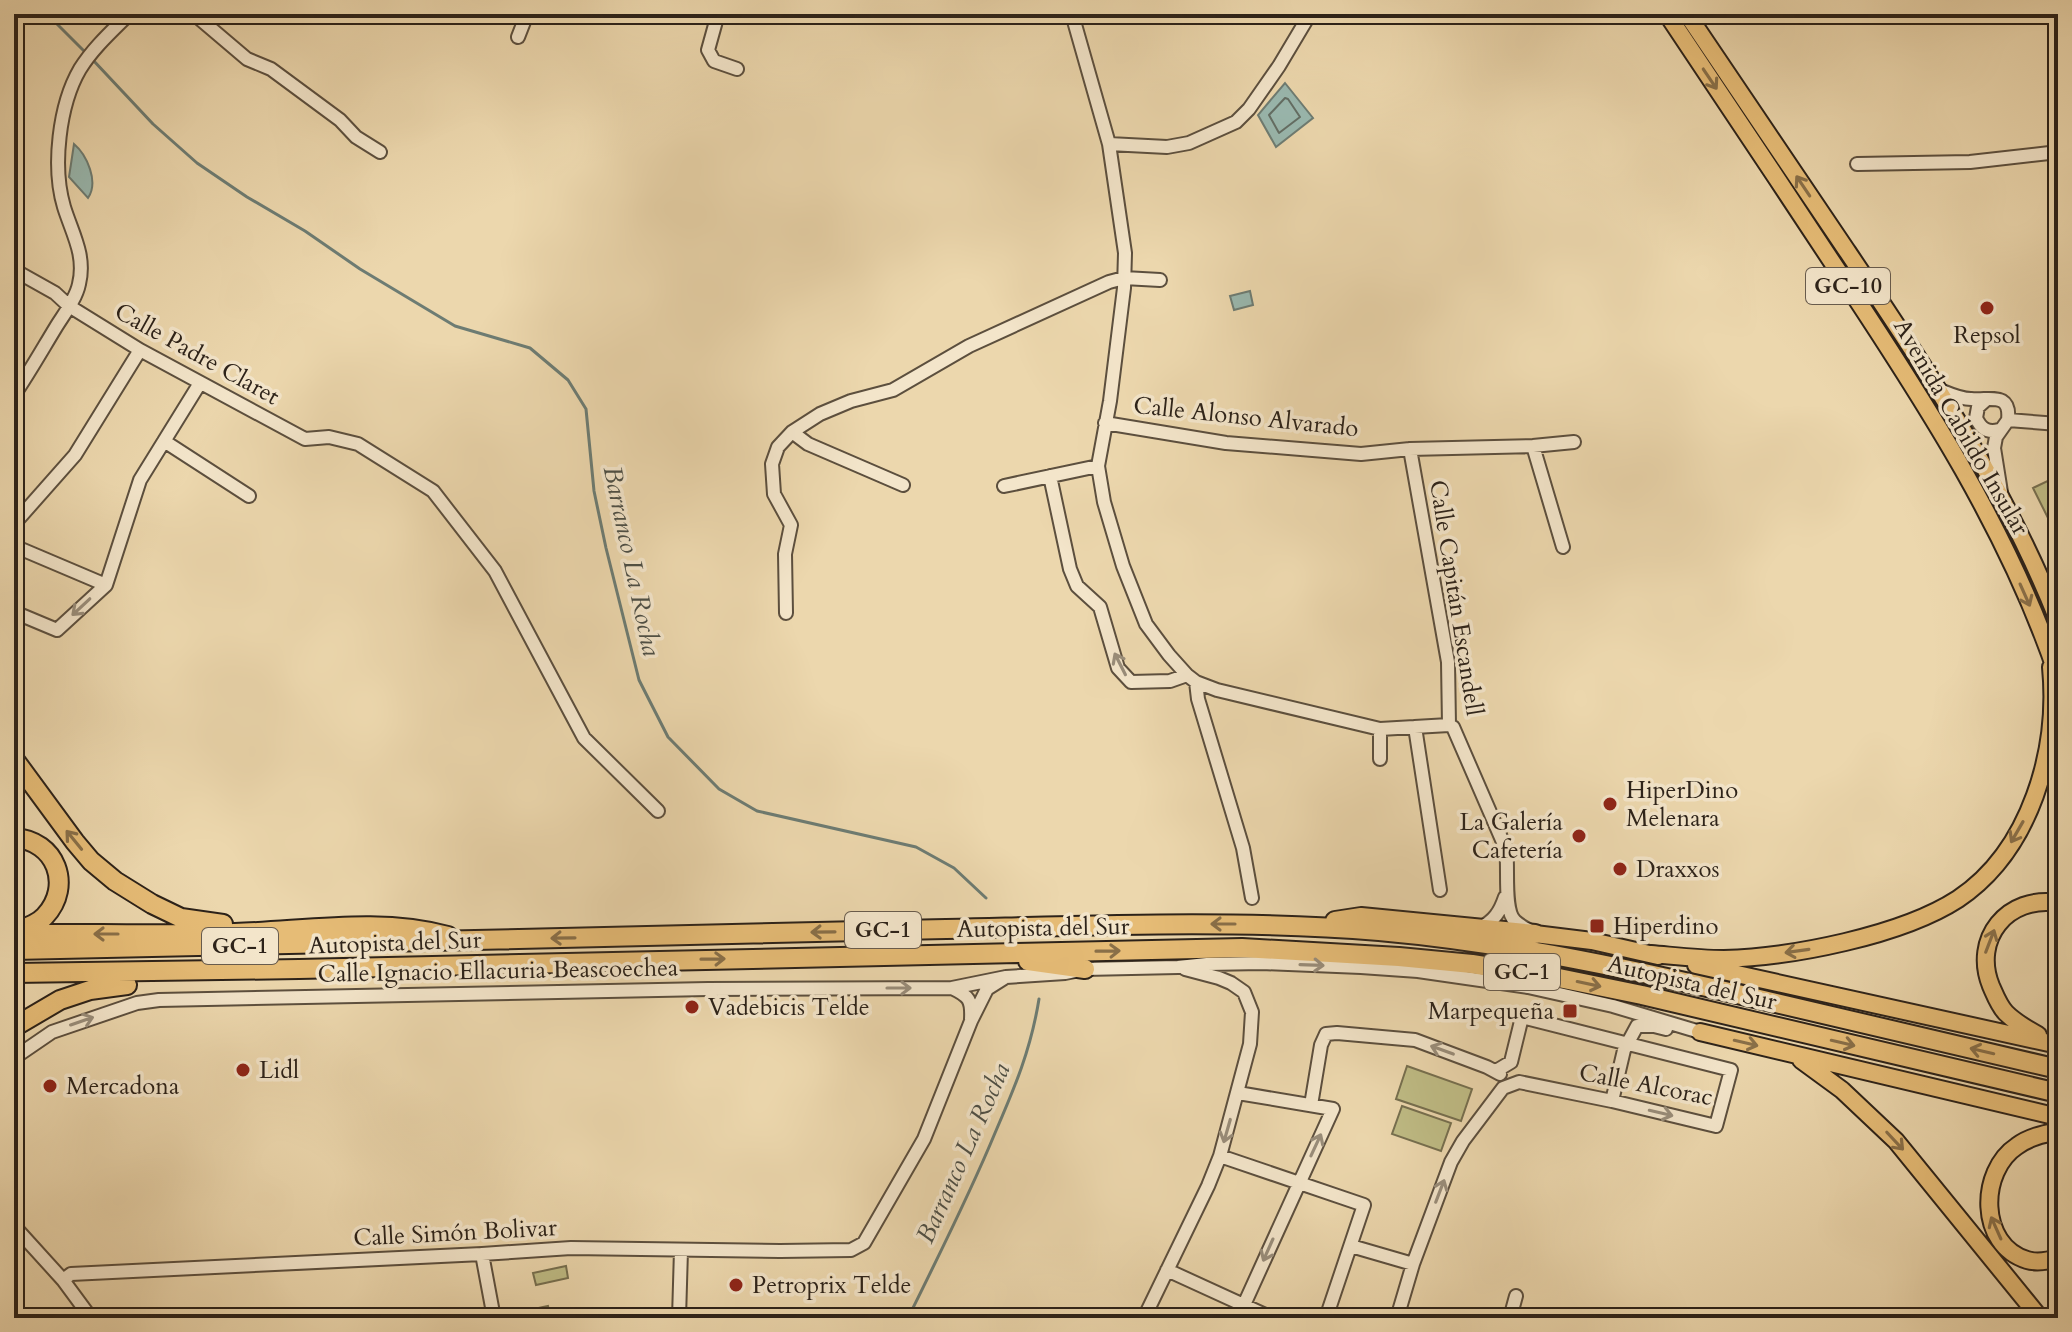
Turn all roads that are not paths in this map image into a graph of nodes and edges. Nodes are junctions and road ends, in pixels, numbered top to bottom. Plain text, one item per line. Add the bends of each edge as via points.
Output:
1 (129, 14) edge
2 (194, 14) edge
3 (527, 14) edge
4 (718, 14) edge
5 (1072, 14) edge
6 (1310, 14) edge
7 (1667, 14) edge
8 (1687, 14) edge
9 (518, 37) dead end
10 (737, 69) dead end
11 (1109, 144) junction
12 (380, 152) dead end
13 (2058, 152) edge
14 (1857, 164) dead end
15 (14, 270) edge
16 (1124, 278) junction
17 (1160, 280) dead end
18 (69, 306) junction
19 (140, 350) junction
20 (200, 383) junction
21 (1940, 390) junction
22 (14, 395) edge
23 (1987, 399) junction
24 (1105, 423) junction
25 (2058, 424) edge
26 (2004, 425) junction
27 (792, 432) junction
28 (164, 441) junction
29 (1574, 442) dead end
30 (1533, 446) junction
31 (1410, 449) junction
32 (1098, 466) junction
33 (1050, 476) junction
34 (903, 485) dead end
35 (1004, 486) dead end
36 (249, 496) dead end
37 (2003, 500) junction
38 (14, 524) edge
39 (14, 546) edge
40 (1563, 547) dead end
41 (106, 585) junction
42 (2047, 592) junction
43 (2058, 607) edge
44 (14, 612) edge
45 (786, 613) dead end
46 (2058, 620) edge
47 (2037, 622) junction
48 (2058, 677) edge
49 (1191, 679) junction
50 (1449, 725) junction
51 (1415, 727) junction
52 (1380, 729) junction
53 (14, 759) edge
54 (1380, 759) dead end
55 (658, 811) dead end
56 (14, 838) edge
57 (1508, 887) junction
58 (1440, 890) dead end
59 (1252, 898) dead end
60 (2058, 903) edge
61 (1301, 926) junction
62 (1479, 928) junction
63 (296, 929) junction
64 (14, 933) edge
65 (1535, 934) junction
66 (466, 940) junction
67 (14, 950) edge
68 (974, 953) junction
69 (1651, 954) junction
70 (1178, 967) junction
71 (299, 969) junction
72 (1085, 969) junction
73 (14, 973) edge
74 (1006, 977) junction
75 (127, 985) junction
76 (14, 986) edge
77 (952, 988) junction
78 (971, 1021) junction
79 (14, 1027) edge
80 (1700, 1032) junction
81 (1627, 1043) junction
82 (2056, 1044) edge
83 (1793, 1054) junction
84 (14, 1058) edge
85 (1511, 1062) junction
86 (2058, 1069) edge
87 (1496, 1071) junction
88 (1519, 1082) junction
89 (1503, 1088) junction
90 (1238, 1093) junction
91 (2058, 1093) edge
92 (1612, 1101) junction
93 (1311, 1105) junction
94 (2058, 1117) edge
95 (2058, 1131) edge
96 (1220, 1156) junction
97 (1299, 1182) junction
98 (14, 1226) edge
99 (1351, 1246) junction
100 (681, 1250) junction
101 (482, 1254) junction
102 (2058, 1258) edge
103 (1413, 1264) junction
104 (1167, 1270) junction
105 (63, 1280) junction
106 (1516, 1296) dead end
107 (1244, 1305) junction
108 (91, 1318) edge
109 (494, 1318) edge
110 (679, 1318) edge
111 (1144, 1318) edge
112 (1238, 1318) edge
113 (1272, 1318) edge
114 (1326, 1318) edge
115 (1397, 1318) edge
116 (1510, 1318) edge
117 (2040, 1318) edge

1 - 18 street via 81,68 68,99 58,181 81,262 79,285
2 - 12 street via 247,59 271,69
3 - 9 street
4 - 10 street via 708,50 714,61
5 - 11 street
6 - 11 street via 1236,122 1167,147
7 -> 47 main road, Avenida Cabildo Insular / GC-10 via 1907,375 1978,498
21 -> 8 main road, Avenida Cabildo Insular / GC-10
11 - 16 street
13 - 14 street via 1970,162
15 - 18 street, Calle Padre Claret
16 - 17 street
16 - 24 street
16 - 27 street via 969,346 893,390 820,414
18 - 19 street, Calle Padre Claret
18 - 22 street
19 - 20 street, Calle Padre Claret
19 - 38 street via 75,455
20 - 28 street
20 - 55 street, Calle Padre Claret via 305,439 329,437 358,444 433,491 495,571 584,738
21 - 23 street
21 - 37 main road, Avenida Cabildo Insular / GC-10
23 - 26 street via 2002,401 2009,413
23 - 26 street via 1978,407 1979,424 1988,431
24 - 31 street, Calle Alonso Alvarado via 1226,443 1361,454
24 - 32 street
25 - 26 street
26 - 37 street via 1994,448
27 - 34 street
27 - 45 street via 772,464 774,494 791,525 785,554
28 - 36 street
28 - 41 street via 140,480
29 - 30 street, Calle Alonso Alvarado
30 - 31 street, Calle Alonso Alvarado
30 - 40 street
31 - 50 street, Calle Capitán Escandell via 1448,662
32 - 33 street
32 - 49 street via 1123,566 1146,624
33 - 35 street
49 -> 33 street via 1131,682 1118,668 1100,607 1077,586 1070,569
37 - 42 main road, Avenida Cabildo Insular / GC-10
39 - 41 street
41 -> 44 street via 57,630
42 - 43 main road
42 - 46 main road, Avenida Cabildo Insular / GC-10
47 - 48 main road, Avenida Cabildo Insular / GC-10
47 -> 69 main road via 2052,685 2041,773 2014,840 1959,898 1896,927 1799,951 1725,959
49 - 52 street
49 - 59 street via 1243,848
50 - 51 street
50 - 57 street, Calle Capitán Escandell via 1506,849
51 - 52 street
51 - 58 street
52 - 54 street
63 -> 53 highway via 181,918 130,892 91,861
56 - 64 highway via 28,839 48,851 59,873 57,898 44,918
57 - 62 street, Calle Capitán Escandell via 1496,917
57 - 65 street, Calle Capitán Escandell via 1513,920
82 -> 60 main road via 2005,1012 1984,961 1991,934 2010,913 2032,903
61 - 62 highway via 1361,917
61 -> 66 highway, Autopista del Sur / GC-1
86 -> 61 highway, Autopista del Sur / GC-1 via 1652,973 1476,942
62 - 65 highway
63 -> 64 highway
63 - 66 highway via 421,928
65 - 69 main road
66 - 67 highway, Autopista del Sur / GC-1
71 -> 68 highway, Autopista del Sur / GC-1
68 - 72 highway
68 -> 91 highway, Autopista del Sur / GC-1 via 1242,948 1472,964 1642,995
69 - 82 main road
70 - 72 street, Calle Ignacio Ellacuria Beascoechea
70 -> 80 street via 1262,963 1418,971 1539,989
70 - 90 street via 1231,983 1249,1001 1250,1044
71 - 73 highway, Autopista del Sur / GC-1
71 - 75 highway
72 - 74 street, Calle Ignacio Ellacuria Beascoechea
74 - 77 street, Calle Ignacio Ellacuria Beascoechea
74 - 78 street via 987,989
75 - 76 highway
75 - 79 highway via 60,1000
77 - 78 street via 972,1005
84 -> 77 street, Calle Ignacio Ellacuria Beascoechea via 52,1032 159,1000
78 - 100 street, Calle Simón Bolivar via 924,1139 864,1243 851,1250
80 - 81 street via 1637,1026
80 -> 83 main road
81 - 85 street via 1522,1017
81 - 92 street
92 -> 81 street, Calle Alcorac via 1716,1126 1731,1070
83 - 94 main road
83 -> 117 main road via 1842,1090 1896,1141
85 - 87 street
85 - 88 street
87 - 89 street via 1504,1079
87 -> 93 street via 1415,1040 1326,1034
88 - 89 street
88 - 92 street, Calle Alcorac
103 -> 89 street via 1451,1162
90 - 93 street
90 -> 96 street
97 -> 93 street via 1333,1109
102 -> 95 main road via 2028,1260 2007,1248 1997,1235 1988,1201 2005,1156 2028,1139
96 - 97 street
96 - 104 street
97 - 99 street via 1364,1205
97 -> 107 street
98 - 105 street
99 - 103 street
99 - 114 street
100 - 101 street, Calle Simón Bolivar via 571,1248
100 - 110 street
101 - 105 street, Calle Simón Bolivar via 71,1274
101 - 109 street
103 - 115 street
104 - 107 street
104 - 111 street
105 - 108 street
106 - 116 street
107 - 112 street
107 - 113 street

